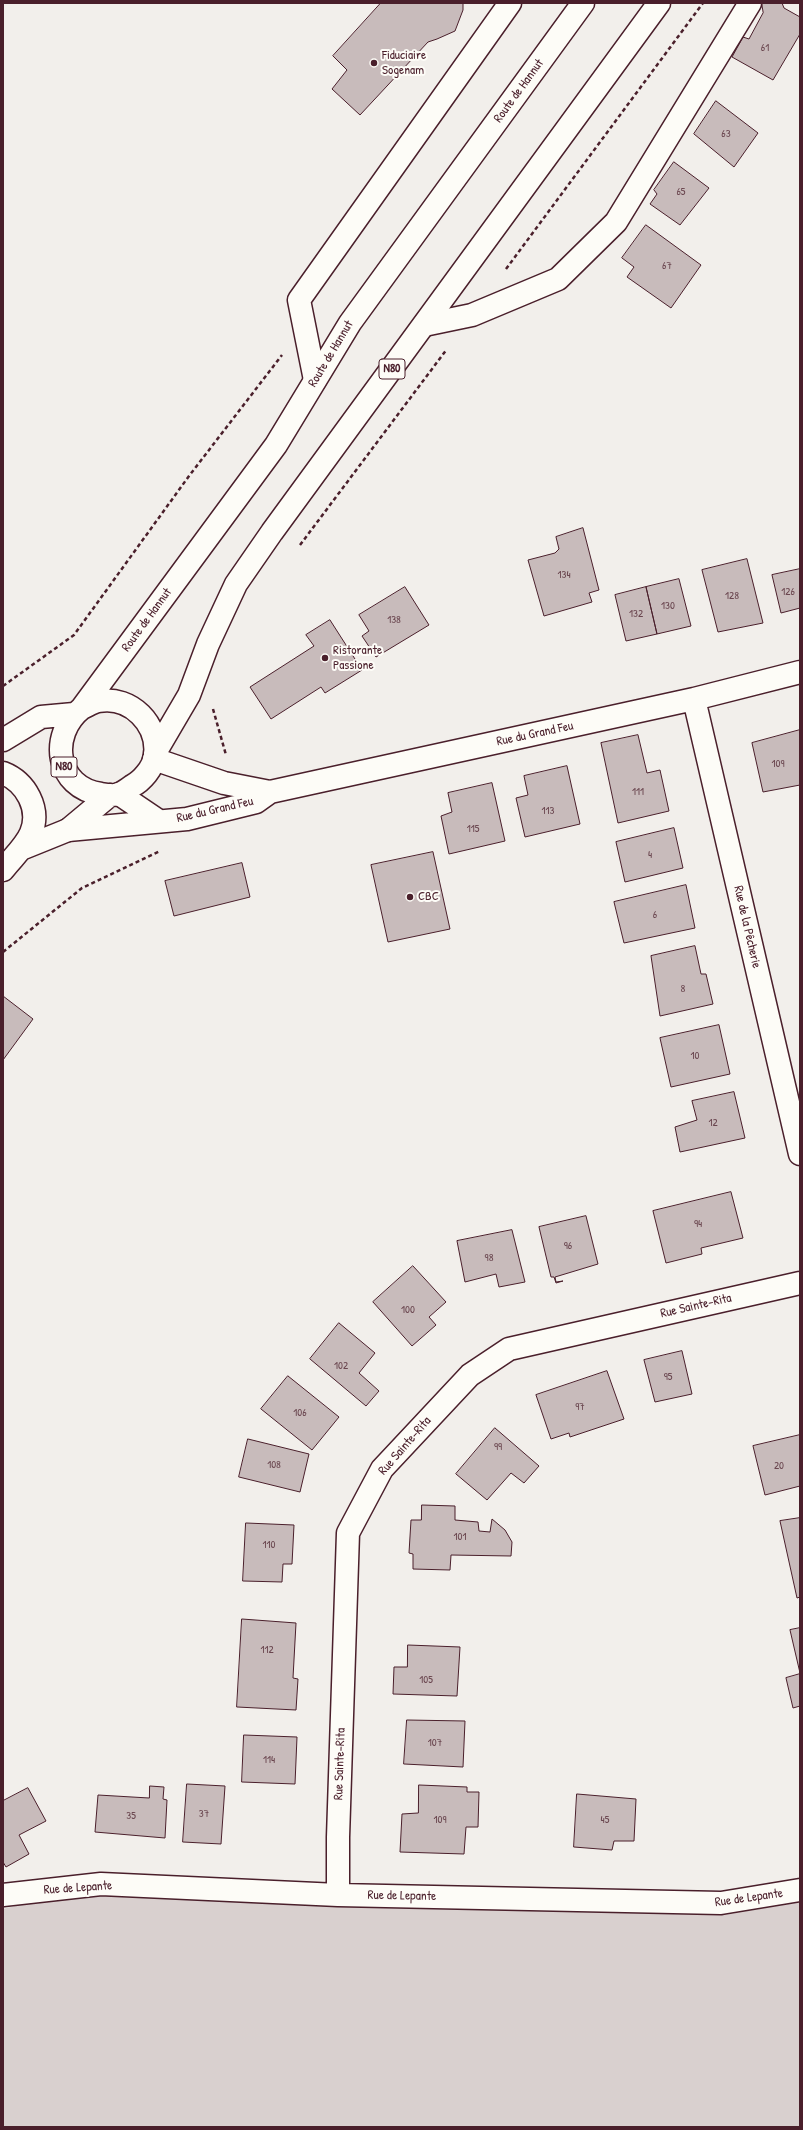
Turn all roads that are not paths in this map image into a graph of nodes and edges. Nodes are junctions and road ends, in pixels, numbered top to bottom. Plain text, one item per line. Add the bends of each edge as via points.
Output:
1 (510, 3) edge
2 (583, 3) edge
3 (659, 3) edge
4 (750, 3) edge
5 (424, 325) junction
6 (315, 380) junction
7 (800, 672) edge
8 (694, 699) junction
9 (78, 711) junction
10 (3, 740) edge
11 (155, 756) junction
12 (3, 773) edge
13 (270, 792) junction
14 (114, 795) junction
15 (159, 821) junction
16 (68, 830) junction
17 (10, 859) edge
18 (800, 1154) edge
19 (800, 1282) edge
20 (800, 1890) edge
21 (3, 1895) edge
22 (338, 1895) junction

1 - 6 street via 299,300
2 - 6 street, Route de Hannut / N80 via 350,323
3 - 5 street, N80
4 - 5 street via 616,222 558,279 472,315
5 - 11 street, N80 via 236,584 208,644 189,695
6 - 9 street, Route de Hannut / N80 via 276,445
7 - 8 street, Rue du Grand Feu
8 - 13 street, Rue du Grand Feu
8 - 18 street, Rue de la Pêcherie
9 - 10 street via 41,718
9 - 11 street via 98,701 116,701 133,707 146,719 154,735
9 - 14 street, Route de Hannut / N80 via 63,730 60,748 64,767 75,783 92,793
11 - 13 street, Rue du Grand Feu via 224,783
11 - 14 street, N80 via 141,781
12 - 17 street, N80 via 12,777 25,789 32,804 34,822 31,834
13 - 15 street, Rue du Grand Feu via 256,802 186,819
14 - 15 street, Rue du Grand Feu
14 - 16 street, N80
15 - 16 street
16 - 17 street, N80
19 - 22 street, Rue Sainte-Rita via 509,1349 470,1375 382,1469 348,1532
20 - 22 street, Rue de Lepante via 721,1903
21 - 22 street, Rue de Lepante via 102,1884

